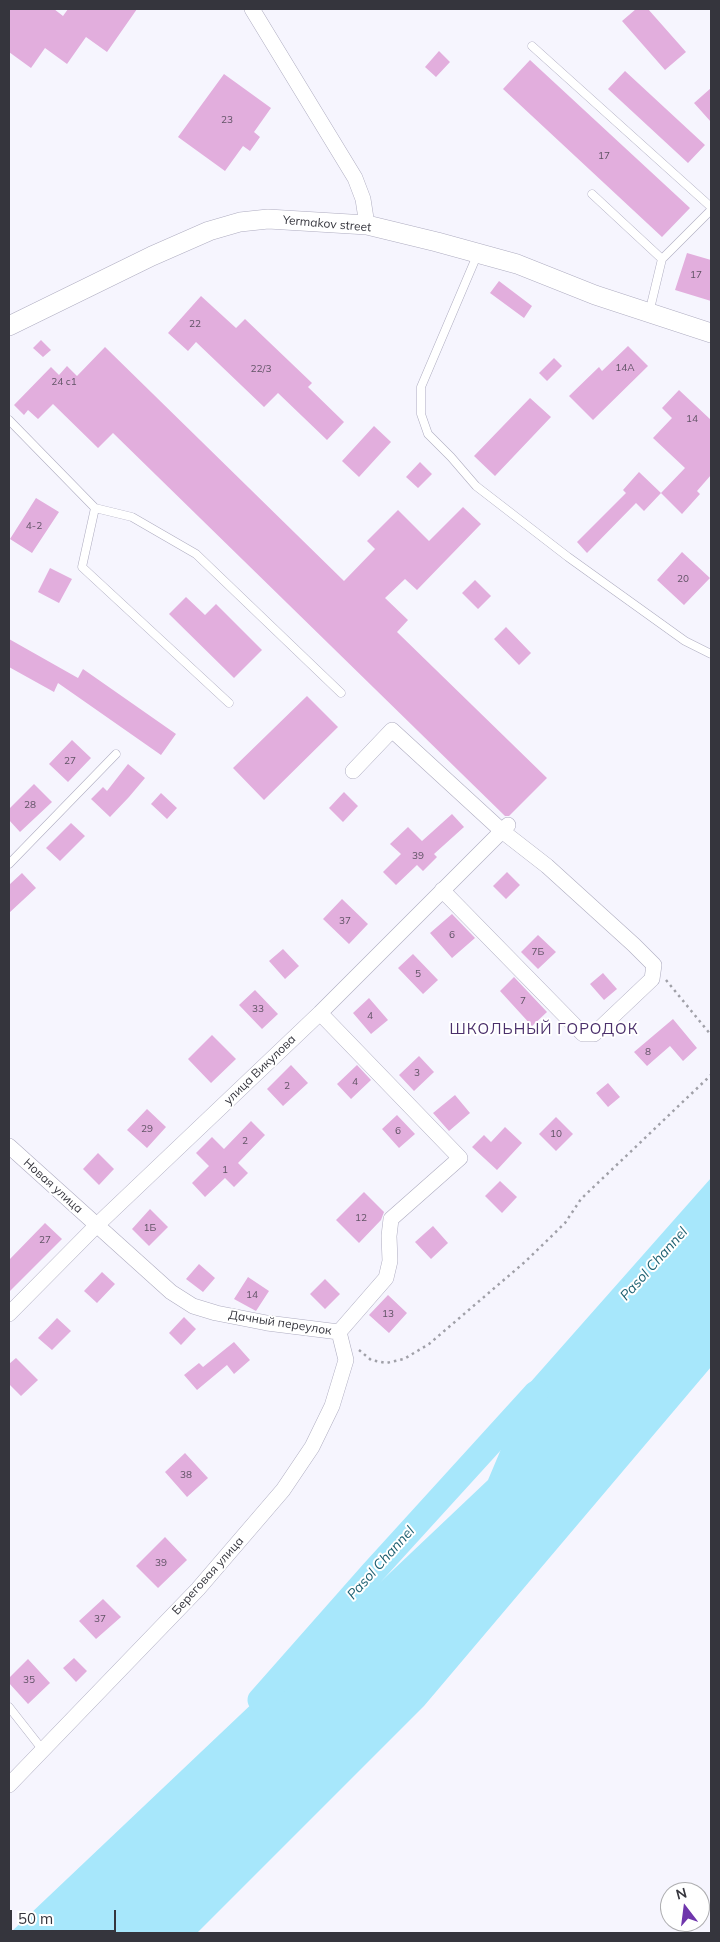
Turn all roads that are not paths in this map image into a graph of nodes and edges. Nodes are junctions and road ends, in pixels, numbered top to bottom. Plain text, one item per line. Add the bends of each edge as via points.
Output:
1 (252, 9) edge
2 (532, 46) dead end
3 (592, 194) dead end
4 (711, 208) edge
5 (366, 225) junction
6 (478, 254) junction
7 (662, 259) junction
8 (649, 313) junction
9 (9, 326) edge
10 (711, 333) edge
11 (9, 420) edge
12 (95, 508) junction
13 (711, 654) edge
14 (341, 693) dead end
15 (229, 703) dead end
16 (116, 754) dead end
17 (353, 771) dead end
18 (505, 827) junction
19 (9, 864) edge
20 (442, 890) junction
21 (320, 1013) junction
22 (9, 1146) edge
23 (97, 1225) junction
24 (9, 1314) edge
25 (339, 1332) junction
26 (9, 1707) edge
27 (42, 1749) junction
28 (9, 1785) edge

1 - 5 street via 355,178 363,199
2 - 4 lane
3 - 7 lane
4 - 7 lane
5 - 6 street, Yermakov street
5 - 9 street, Yermakov street via 268,219 240,222 168,249
6 - 8 street, Yermakov street via 517,264
6 - 13 lane via 421,387 421,414 428,434 476,486 685,641
7 - 8 lane
8 - 10 street, Yermakov street
11 - 12 lane
12 - 14 lane via 132,517 196,554
12 - 15 lane via 82,568
16 - 19 lane
17 - 18 street via 392,730
18 - 20 street, улица Викулова
18 - 20 street via 654,965 652,979 594,1034 583,1034
20 - 21 street, улица Викулова
21 - 23 street, улица Викулова
21 - 25 street, Дачный переулок via 460,1158 391,1219 390,1261 386,1278
22 - 23 street, Новая улица
23 - 24 street, улица Викулова
23 - 25 street, Дачный переулок via 171,1292 193,1306 267,1323
25 - 27 street, Береговая улица via 346,1360 332,1406 312,1447 283,1490 198,1589
26 - 27 lane
27 - 28 street, Береговая улица

